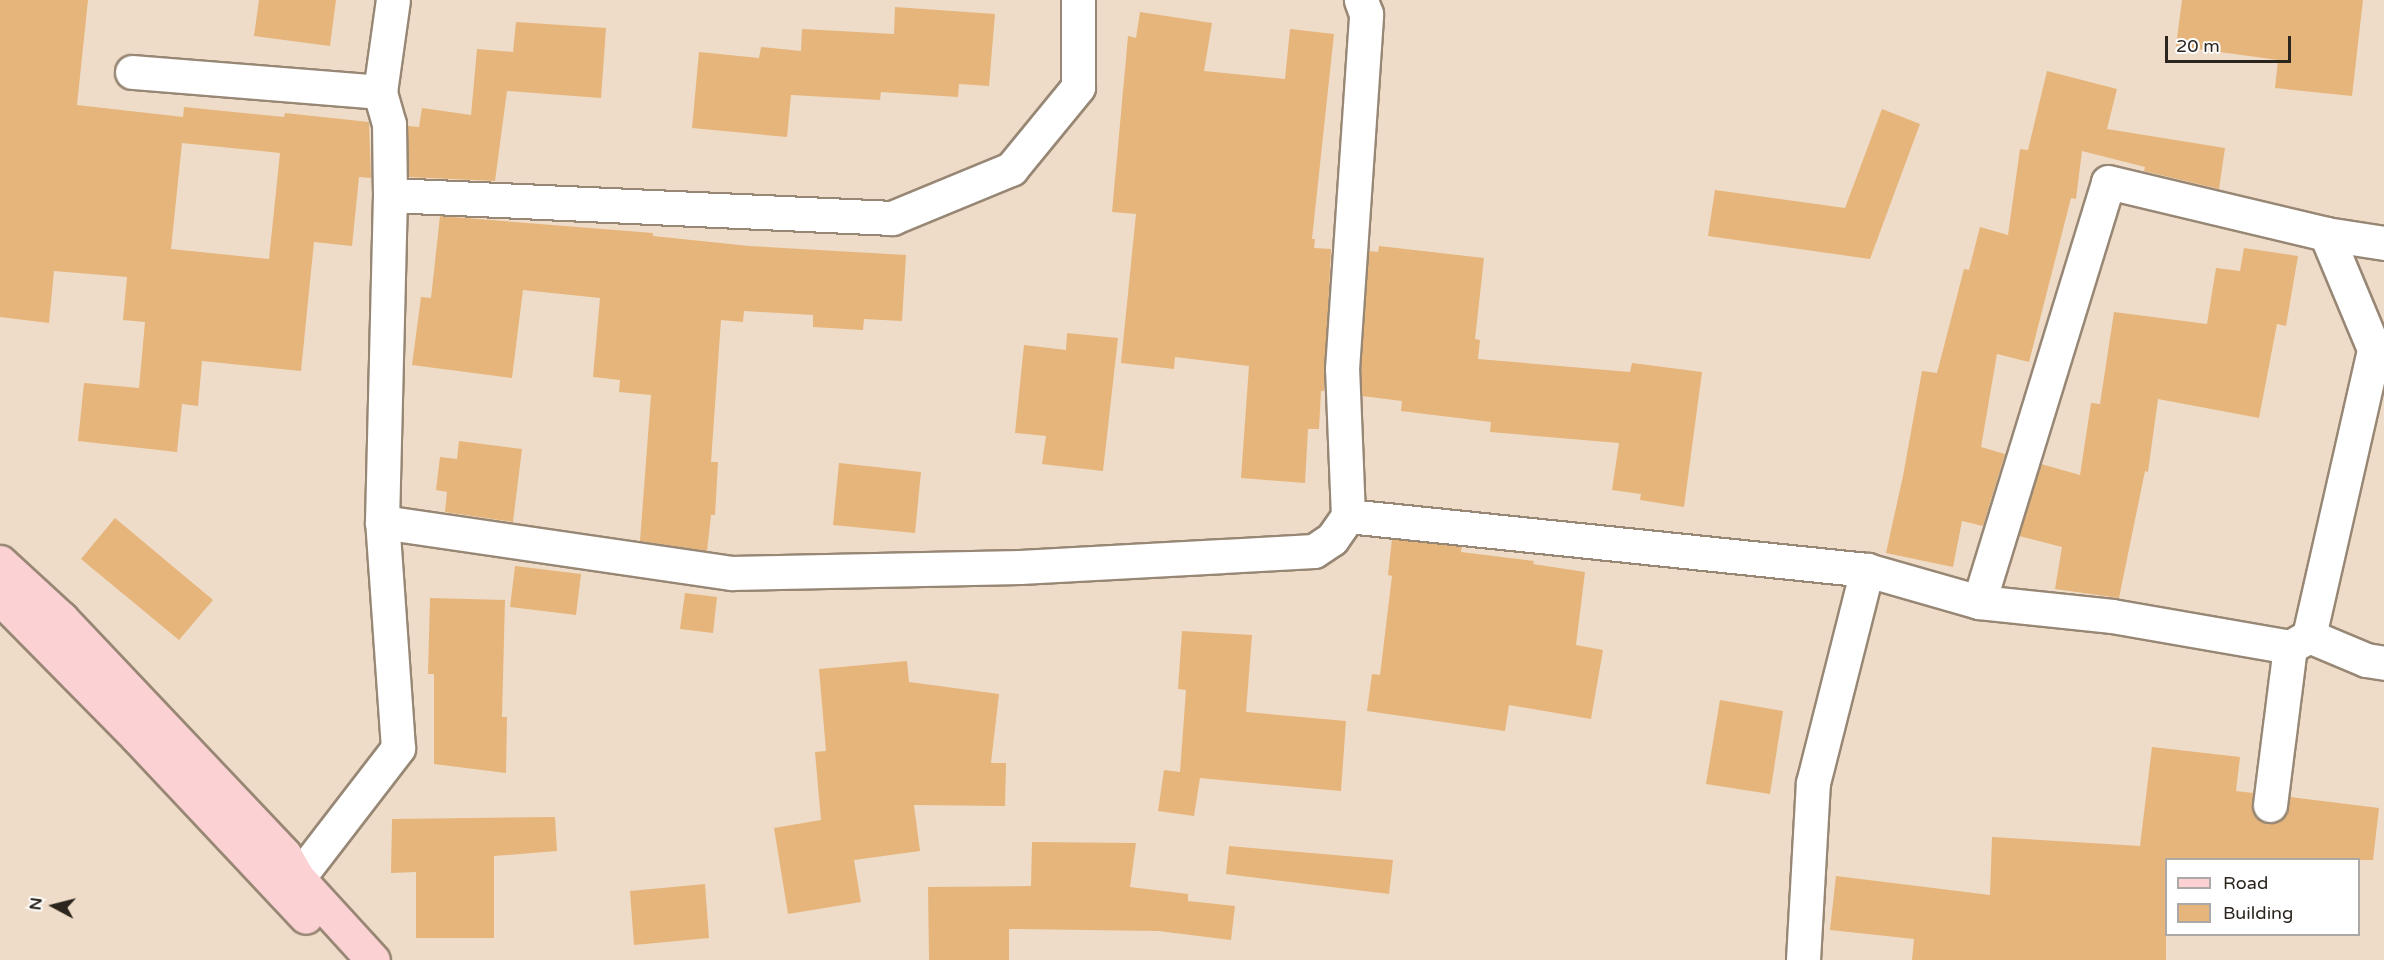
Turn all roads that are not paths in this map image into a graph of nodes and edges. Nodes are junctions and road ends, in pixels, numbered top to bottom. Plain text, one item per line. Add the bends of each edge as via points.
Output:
1 (393, 0) edge
2 (1078, 0) edge
3 (1361, 0) edge
4 (132, 72) dead end
5 (380, 92) junction
6 (390, 195) junction
7 (2326, 234) junction
8 (2384, 243) edge
9 (1348, 516) junction
10 (382, 522) junction
11 (0, 562) edge
12 (1867, 570) junction
13 (0, 598) edge
14 (1979, 602) junction
15 (2300, 642) junction
16 (2384, 663) edge
17 (2270, 805) dead end
18 (298, 878) junction
19 (346, 960) edge
20 (373, 960) edge
21 (1803, 960) edge

1 - 5 street
2 - 6 street via 1078,87 1011,170 892,218
3 - 9 street via 1366,14 1342,369
4 - 5 street
5 - 6 street via 389,124
6 - 10 street
7 - 8 street
7 - 14 street via 2108,182
7 - 15 street via 2374,349
9 - 10 street via 1332,539 1314,551 1020,567 731,573
9 - 12 street
10 - 18 street via 398,748
11 - 18 main road via 61,618 285,854
12 - 14 street
12 - 21 street via 1813,783
13 - 19 main road via 138,738
14 - 15 street
15 - 16 street
15 - 17 street
18 - 20 main road

